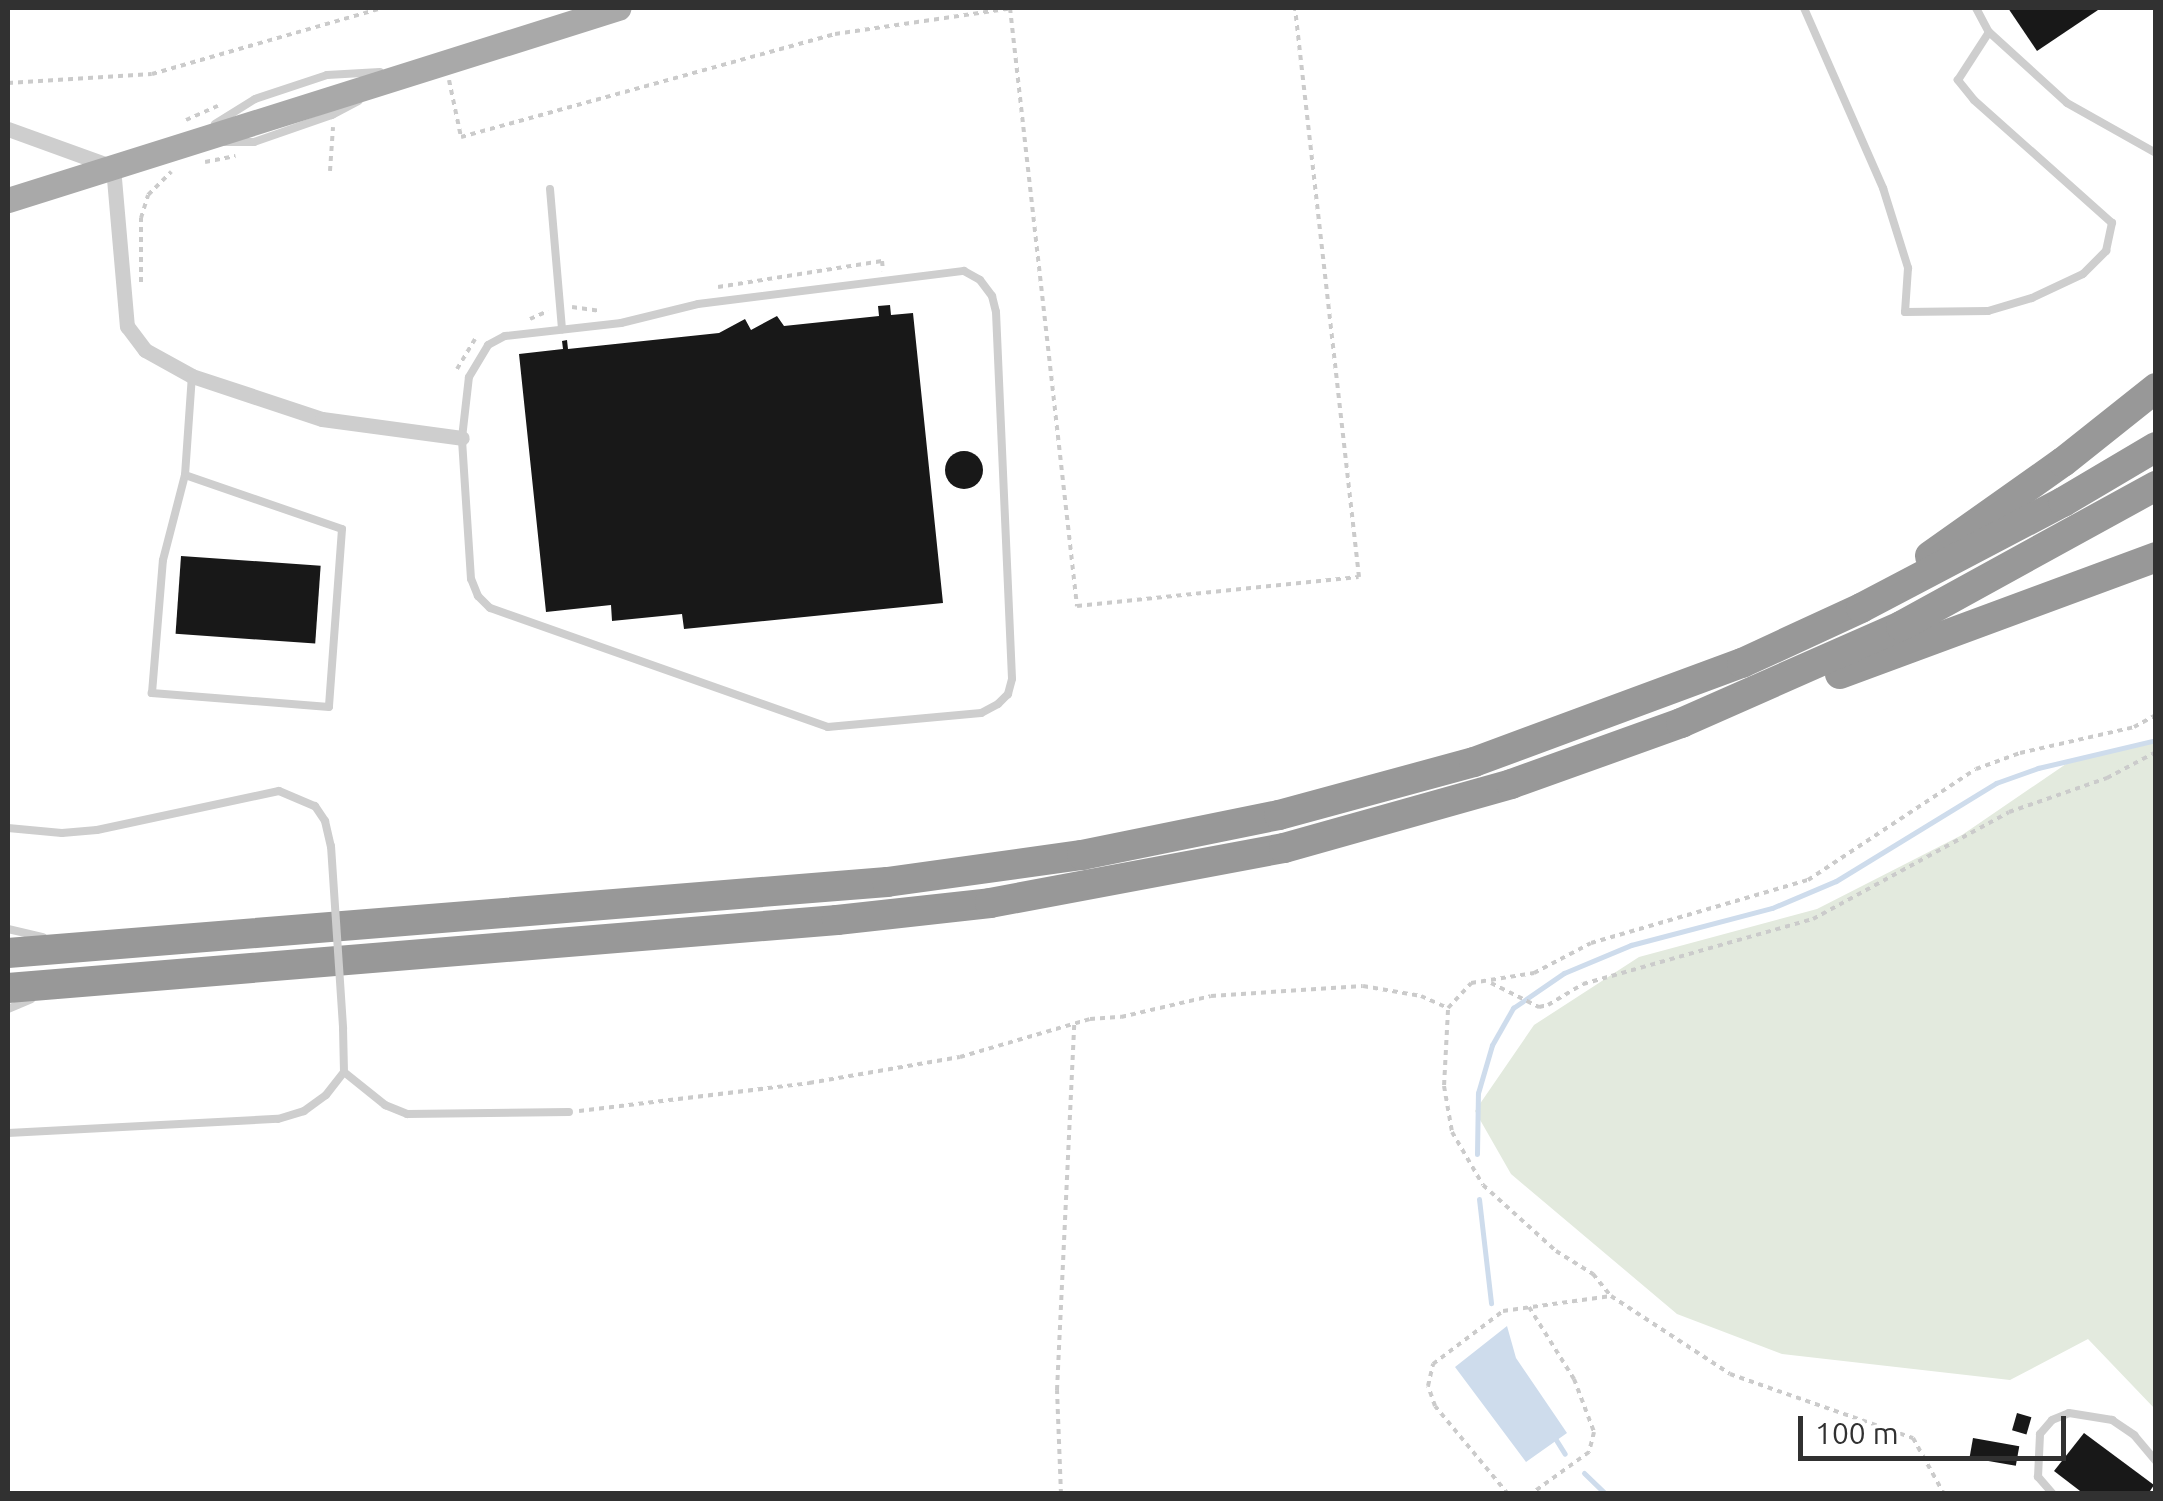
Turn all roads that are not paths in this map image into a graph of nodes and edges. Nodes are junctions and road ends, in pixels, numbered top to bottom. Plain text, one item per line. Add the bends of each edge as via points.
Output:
1 (618, 8) edge
2 (1804, 8) edge
3 (1976, 8) edge
4 (1989, 32) junction
5 (8, 129) edge
6 (2156, 154) edge
7 (113, 167) junction
8 (550, 189) dead end
9 (8, 200) edge
10 (562, 329) junction
11 (192, 376) junction
12 (2156, 388) edge
13 (2156, 422) edge
14 (462, 438) junction
15 (2156, 447) edge
16 (186, 475) junction
17 (2156, 486) edge
18 (2063, 502) junction
19 (2156, 557) edge
20 (1861, 608) junction
21 (1792, 677) junction
22 (8, 828) edge
23 (8, 929) edge
24 (82, 946) junction
25 (8, 953) edge
26 (79, 980) junction
27 (8, 988) edge
28 (8, 1009) edge
29 (344, 1072) junction
30 (569, 1112) road end
31 (8, 1134) edge
32 (2156, 1461) edge
33 (2053, 1494) edge

1 - 7 main road
2 - 4 lane via 1883,188 1908,268 1905,312 1988,311 2017,303 2082,274 2106,252 2112,223 1958,80
3 - 4 lane
4 - 6 lane via 2067,103
5 - 7 street
7 - 9 main road
7 - 11 street via 127,326 145,350
8 - 10 lane
10 - 14 lane via 505,336 488,345 470,376
10 - 14 lane via 884,279 964,272 986,288 996,312 1008,694 981,713 828,727 490,608 472,579
11 - 14 street via 322,419
11 - 16 lane
12 - 20 highway
13 - 18 highway
15 - 18 highway
16 - 16 lane via 163,560 152,693 329,707 342,529
17 - 21 highway via 1981,586
18 - 20 highway
19 - 21 highway via 1842,674
20 - 24 highway via 1656,698 1474,762 1280,815 1116,849 887,882
21 - 26 highway via 1512,784 1200,868 838,920
22 - 29 lane, bridge via 97,830 279,790 315,806 330,846
23 - 24 lane
24 - 25 highway
26 - 27 highway
26 - 28 lane
29 - 30 lane via 407,1114
29 - 31 lane via 315,1103 278,1119
32 - 33 lane via 2112,1420 2069,1413 2040,1434 2038,1477

